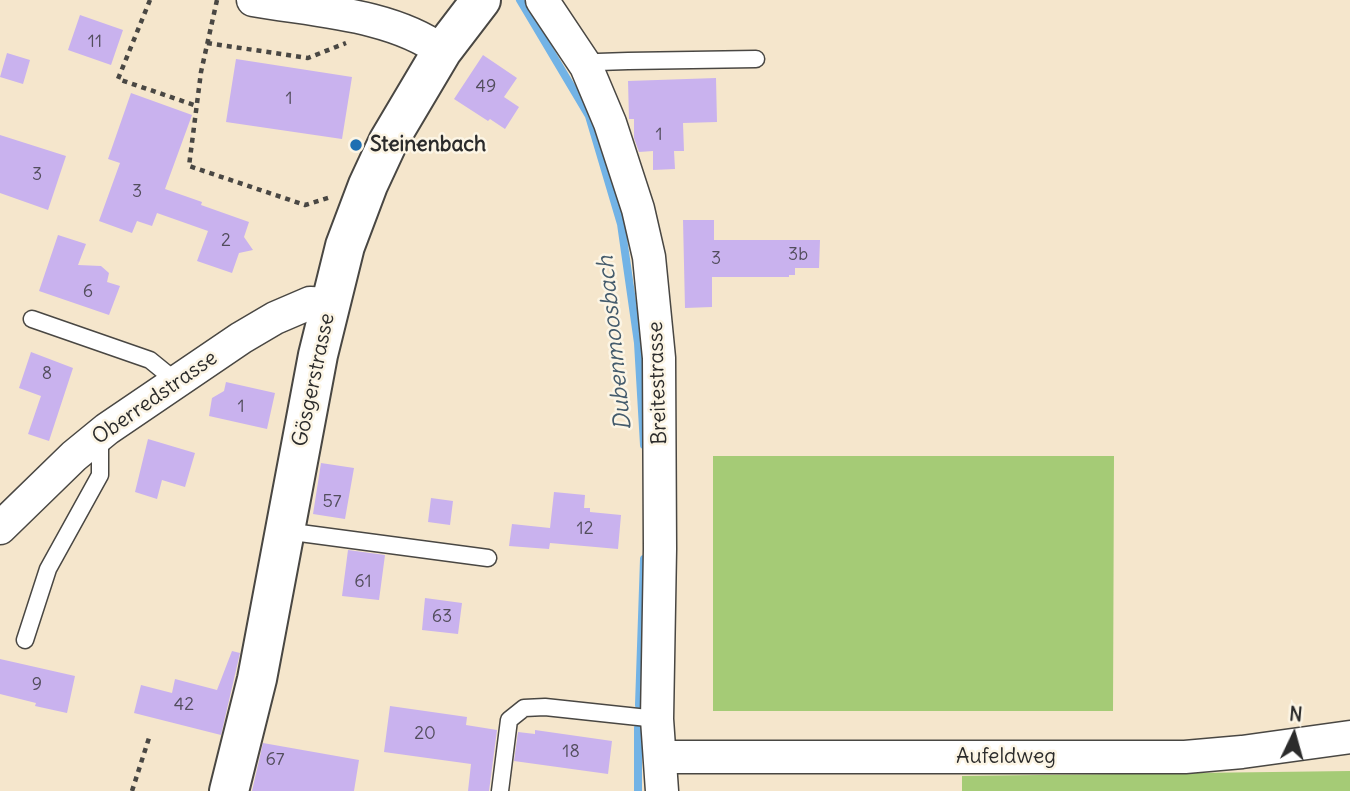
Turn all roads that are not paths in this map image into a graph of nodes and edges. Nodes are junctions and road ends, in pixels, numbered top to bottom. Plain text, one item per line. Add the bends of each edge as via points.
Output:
1 (253, 0) edge
2 (481, 0) edge
3 (541, 0) edge
4 (442, 51) junction
5 (757, 59) dead end
6 (586, 66) junction
7 (330, 303) junction
8 (32, 319) dead end
9 (177, 382) junction
10 (100, 434) junction
11 (0, 528) edge
12 (285, 531) junction
13 (488, 558) dead end
14 (25, 640) dead end
15 (657, 719) junction
16 (1350, 737) edge
17 (660, 757) junction
18 (229, 791) edge
19 (500, 791) edge
20 (662, 791) edge

1 - 4 street via 372,21 422,37
2 - 4 main road, Gösgerstrasse
3 - 6 street, Breitestrasse
4 - 7 main road, Gösgerstrasse via 368,185
5 - 6 lane via 598,62
6 - 15 street, Breitestrasse via 638,209 654,297 660,464
7 - 9 street, Oberredstrasse via 310,303 275,318
7 - 12 main road, Gösgerstrasse
8 - 9 lane via 150,360
9 - 10 street, Oberredstrasse
10 - 11 street, Oberredstrasse
10 - 14 lane via 100,475 48,569
12 - 13 lane
12 - 18 main road, Gösgerstrasse via 257,679
15 - 17 street, Breitestrasse
15 - 19 lane via 524,708 509,720
16 - 17 street, Aufeldweg via 1185,757
17 - 20 street, Breitestrasse

